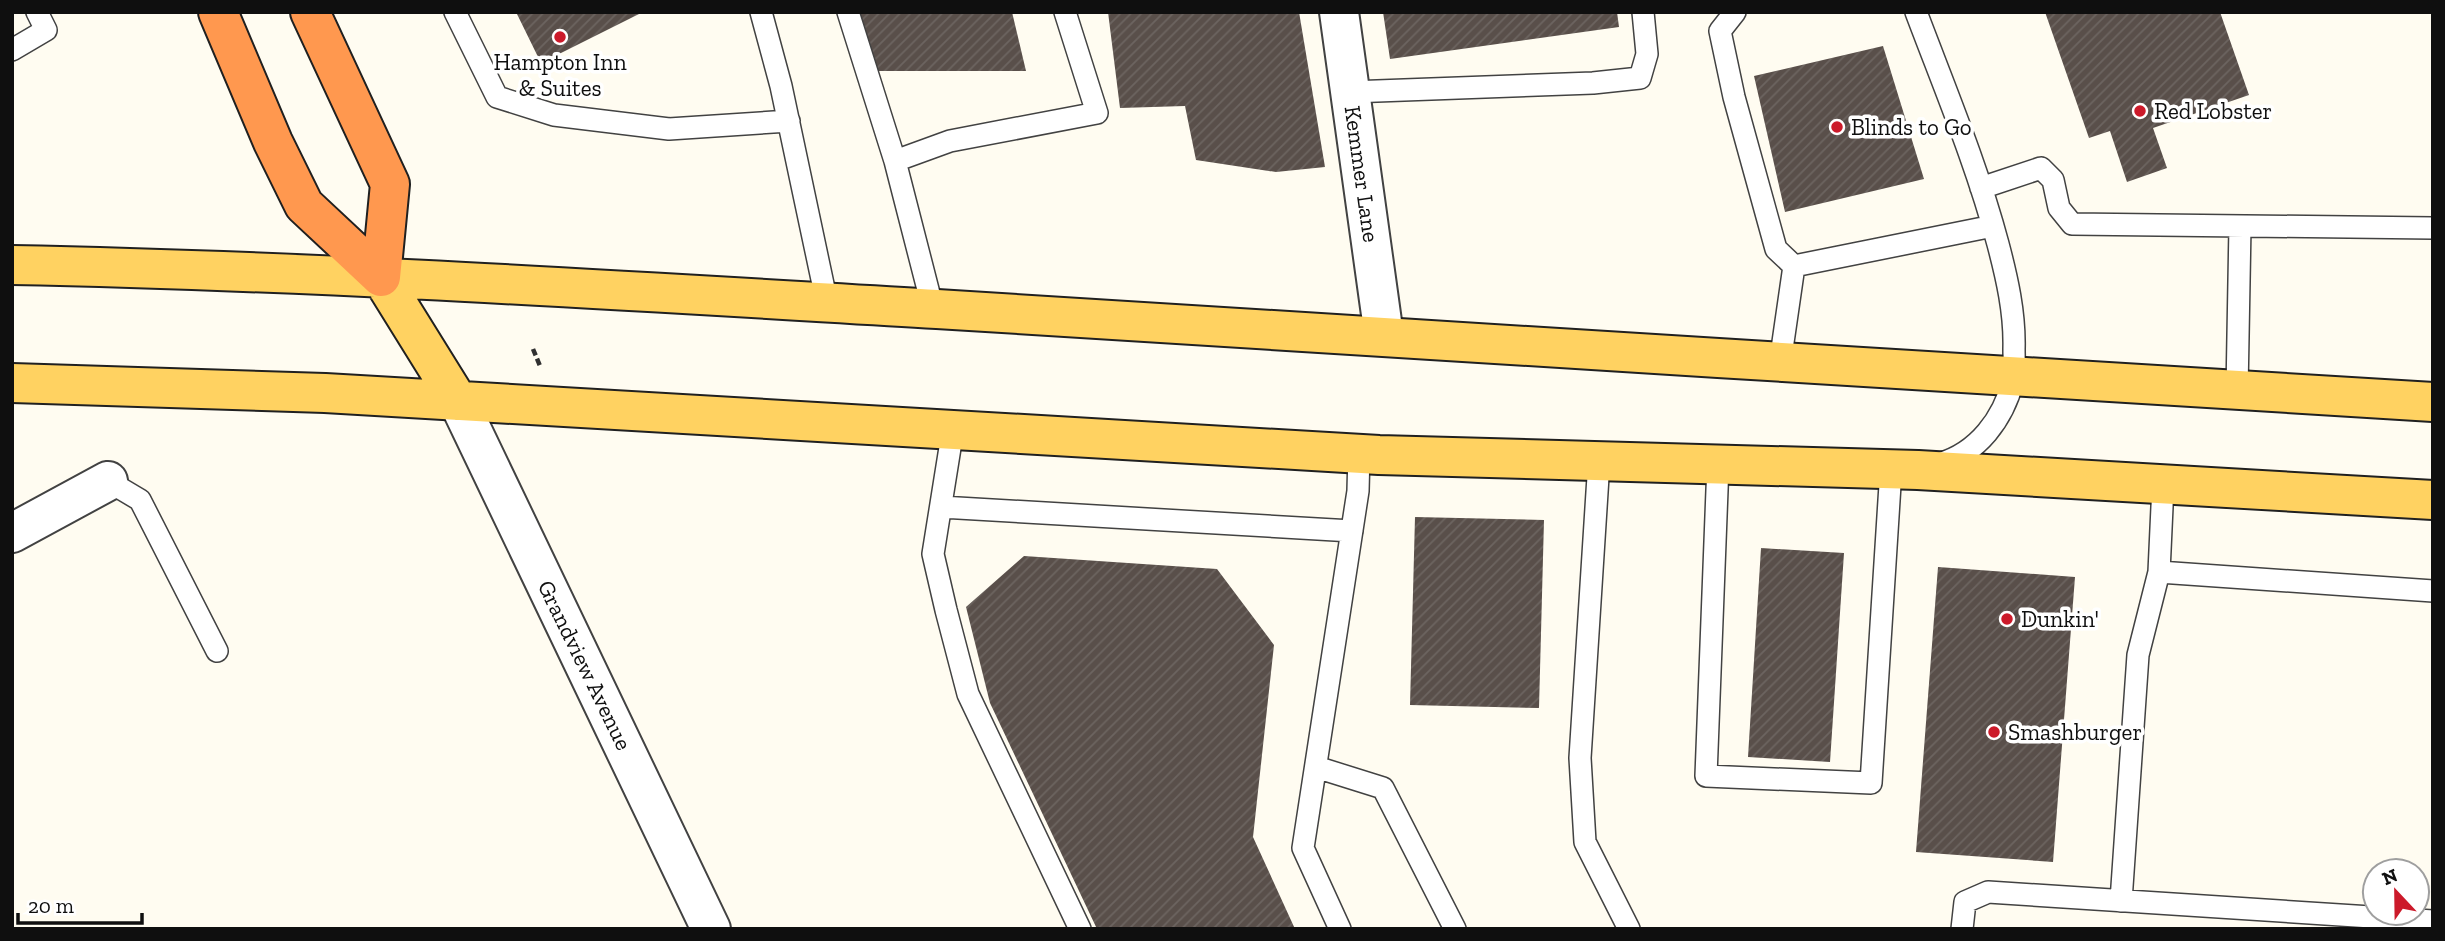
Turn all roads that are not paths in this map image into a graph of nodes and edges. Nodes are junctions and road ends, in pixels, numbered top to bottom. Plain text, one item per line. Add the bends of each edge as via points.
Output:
1 (37, 12) edge
2 (218, 12) edge
3 (310, 12) edge
4 (455, 12) edge
5 (761, 12) edge
6 (848, 12) edge
7 (1065, 12) edge
8 (1339, 12) edge
9 (1643, 12) edge
10 (1735, 12) edge
11 (1916, 12) edge
12 (12, 50) edge
13 (1350, 92) junction
14 (789, 121) junction
15 (895, 162) junction
16 (1981, 188) junction
17 (1993, 226) junction
18 (2240, 226) junction
19 (2433, 228) edge
20 (12, 265) edge
21 (1794, 266) junction
22 (382, 277) junction
23 (827, 303) junction
24 (933, 309) junction
25 (1384, 336) junction
26 (1780, 363) junction
27 (2013, 378) junction
28 (12, 383) edge
29 (2237, 391) junction
30 (458, 401) junction
31 (2433, 402) edge
32 (953, 429) junction
33 (1359, 453) junction
34 (1599, 461) junction
35 (1718, 464) junction
36 (1905, 470) junction
37 (108, 481) joint
38 (2162, 485) junction
39 (2433, 500) edge
40 (941, 507) junction
41 (1352, 531) junction
42 (12, 533) edge
43 (2159, 572) junction
44 (2433, 591) edge
45 (217, 651) dead end
46 (1316, 767) junction
47 (2121, 901) junction
48 (2433, 921) edge
49 (711, 929) edge
50 (1080, 929) edge
51 (1340, 929) edge
52 (1455, 929) edge
53 (1629, 929) edge
54 (1962, 929) edge

1 - 12 lane via 46,30
2 - 22 highway via 304,205
3 - 22 highway via 390,184
4 - 14 lane via 497,97 554,115 669,129
5 - 14 lane
6 - 15 lane
7 - 15 lane via 1097,113 950,141
8 - 13 street, Kemmer Lane
9 - 13 lane via 1647,54 1640,78
10 - 21 lane via 1720,30 1734,97 1776,249
11 - 16 lane
13 - 25 street, Kemmer Lane
14 - 23 lane
15 - 24 lane
16 - 17 lane
16 - 18 lane via 2041,168 2053,180 2059,208 2072,224
17 - 21 lane
17 - 27 lane via 2015,326
18 - 19 lane
18 - 29 lane
20 - 22 main road
21 - 26 lane
22 - 23 main road
22 - 30 main road
23 - 24 main road
24 - 25 main road
25 - 26 main road
26 - 27 main road
27 - 29 main road
27 - 36 lane via 2003,409 1982,440 1952,460
28 - 30 main road
29 - 31 main road
30 - 32 main road
30 - 49 street, Grandview Avenue
32 - 33 main road
32 - 40 lane
33 - 34 main road
33 - 41 lane
34 - 35 main road
34 - 53 lane via 1580,758 1583,818 1585,842
35 - 36 main road
35 - 36 lane via 1706,776 1871,783
36 - 38 main road
37 - 42 street
37 - 45 lane via 140,500
38 - 39 main road
38 - 43 lane
40 - 41 lane
40 - 50 lane via 933,554 968,694
41 - 46 lane
43 - 44 lane
43 - 47 lane via 2138,655
46 - 51 lane via 1303,848
46 - 52 lane via 1383,788
47 - 48 lane
47 - 54 lane via 1988,892 1965,902

